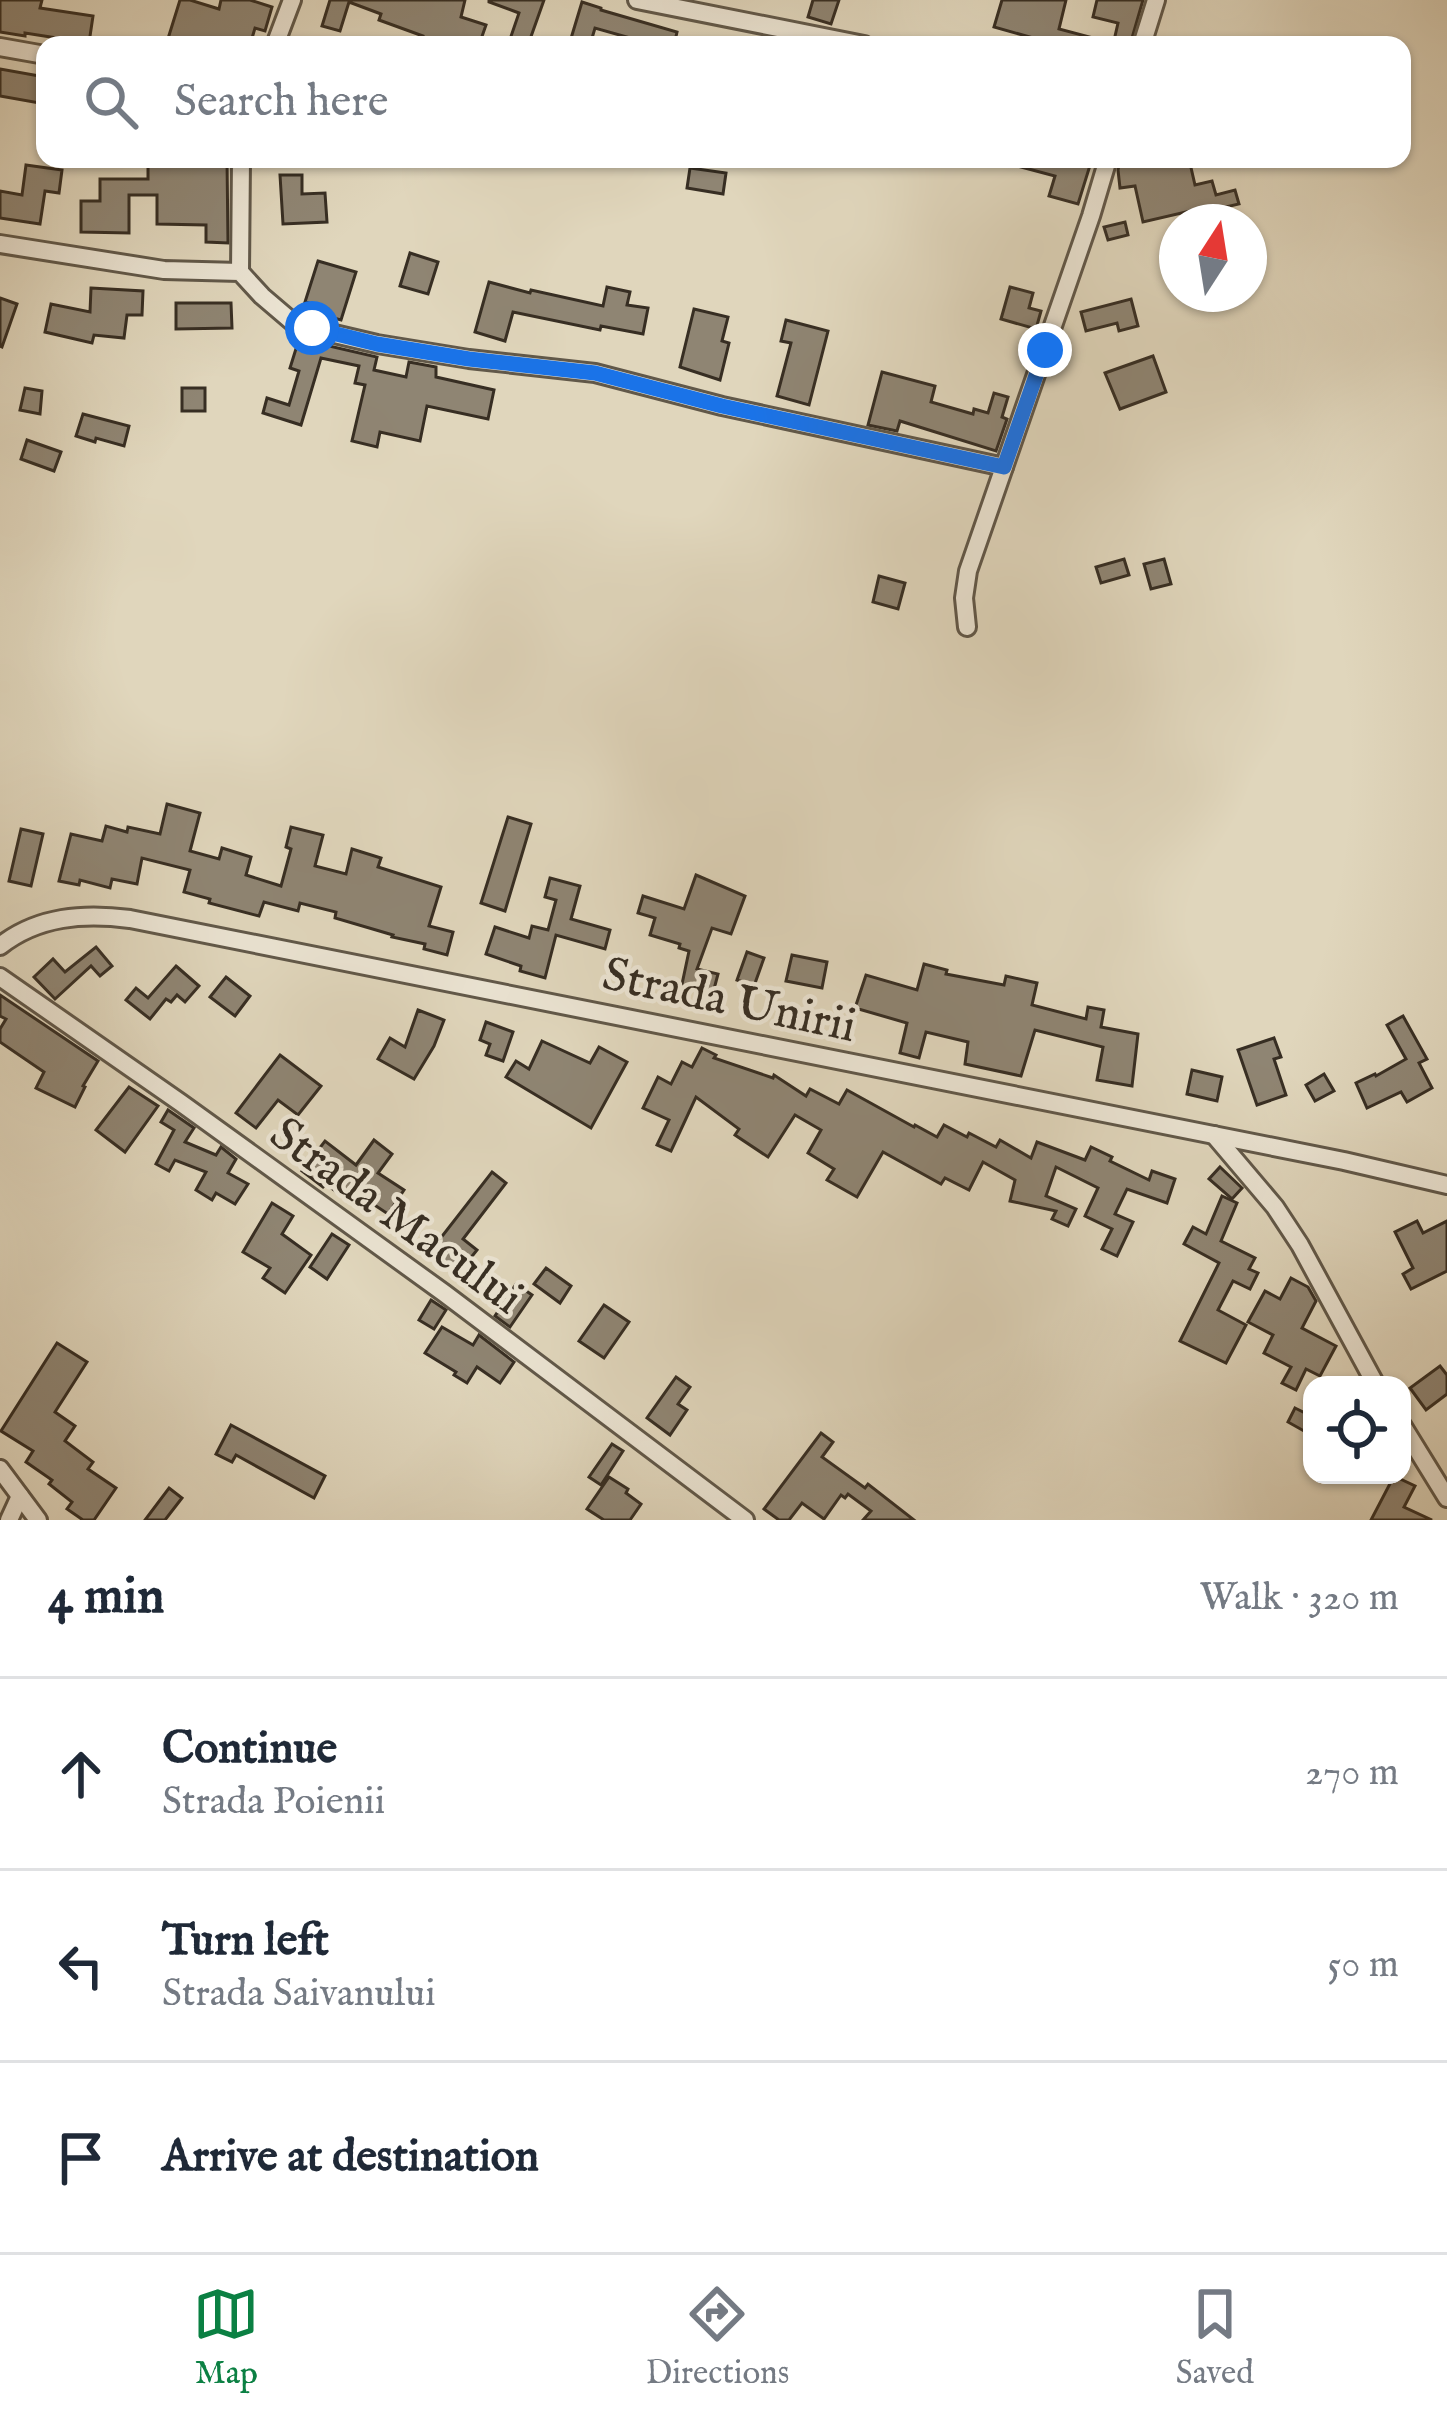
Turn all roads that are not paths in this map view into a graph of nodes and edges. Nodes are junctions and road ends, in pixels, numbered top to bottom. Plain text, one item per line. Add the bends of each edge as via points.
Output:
1 (292, 0) edge
2 (637, 0) edge
3 (1156, 0) edge
4 (278, 36) edge
5 (819, 36) edge
6 (1145, 36) edge
7 (0, 47) edge
8 (36, 53) edge
9 (241, 168) edge
10 (1105, 168) edge
11 (0, 244) edge
12 (240, 272) junction
13 (1004, 467) junction
14 (967, 628) dead end
15 (0, 946) edge
16 (0, 977) edge
17 (1214, 1135) junction
18 (1447, 1185) edge
19 (1371, 1376) edge
20 (1411, 1440) edge
21 (0, 1469) edge
22 (20, 1496) junction
23 (1447, 1498) edge
24 (9, 1520) edge
25 (38, 1520) edge
26 (745, 1520) edge

1 - 4 street
2 - 5 street
3 - 6 street
7 - 8 street
9 - 12 street
10 - 13 street
11 - 12 street via 164,270
12 - 13 street via 296,325 423,352 595,373
13 - 14 street via 968,571
15 - 17 street, Strada Unirii via 28,928 75,916 130,919
16 - 26 street, Strada Macului
17 - 18 street, Strada Unirii
17 - 19 street via 1300,1245
20 - 23 street
21 - 22 street
22 - 24 street
22 - 25 street

